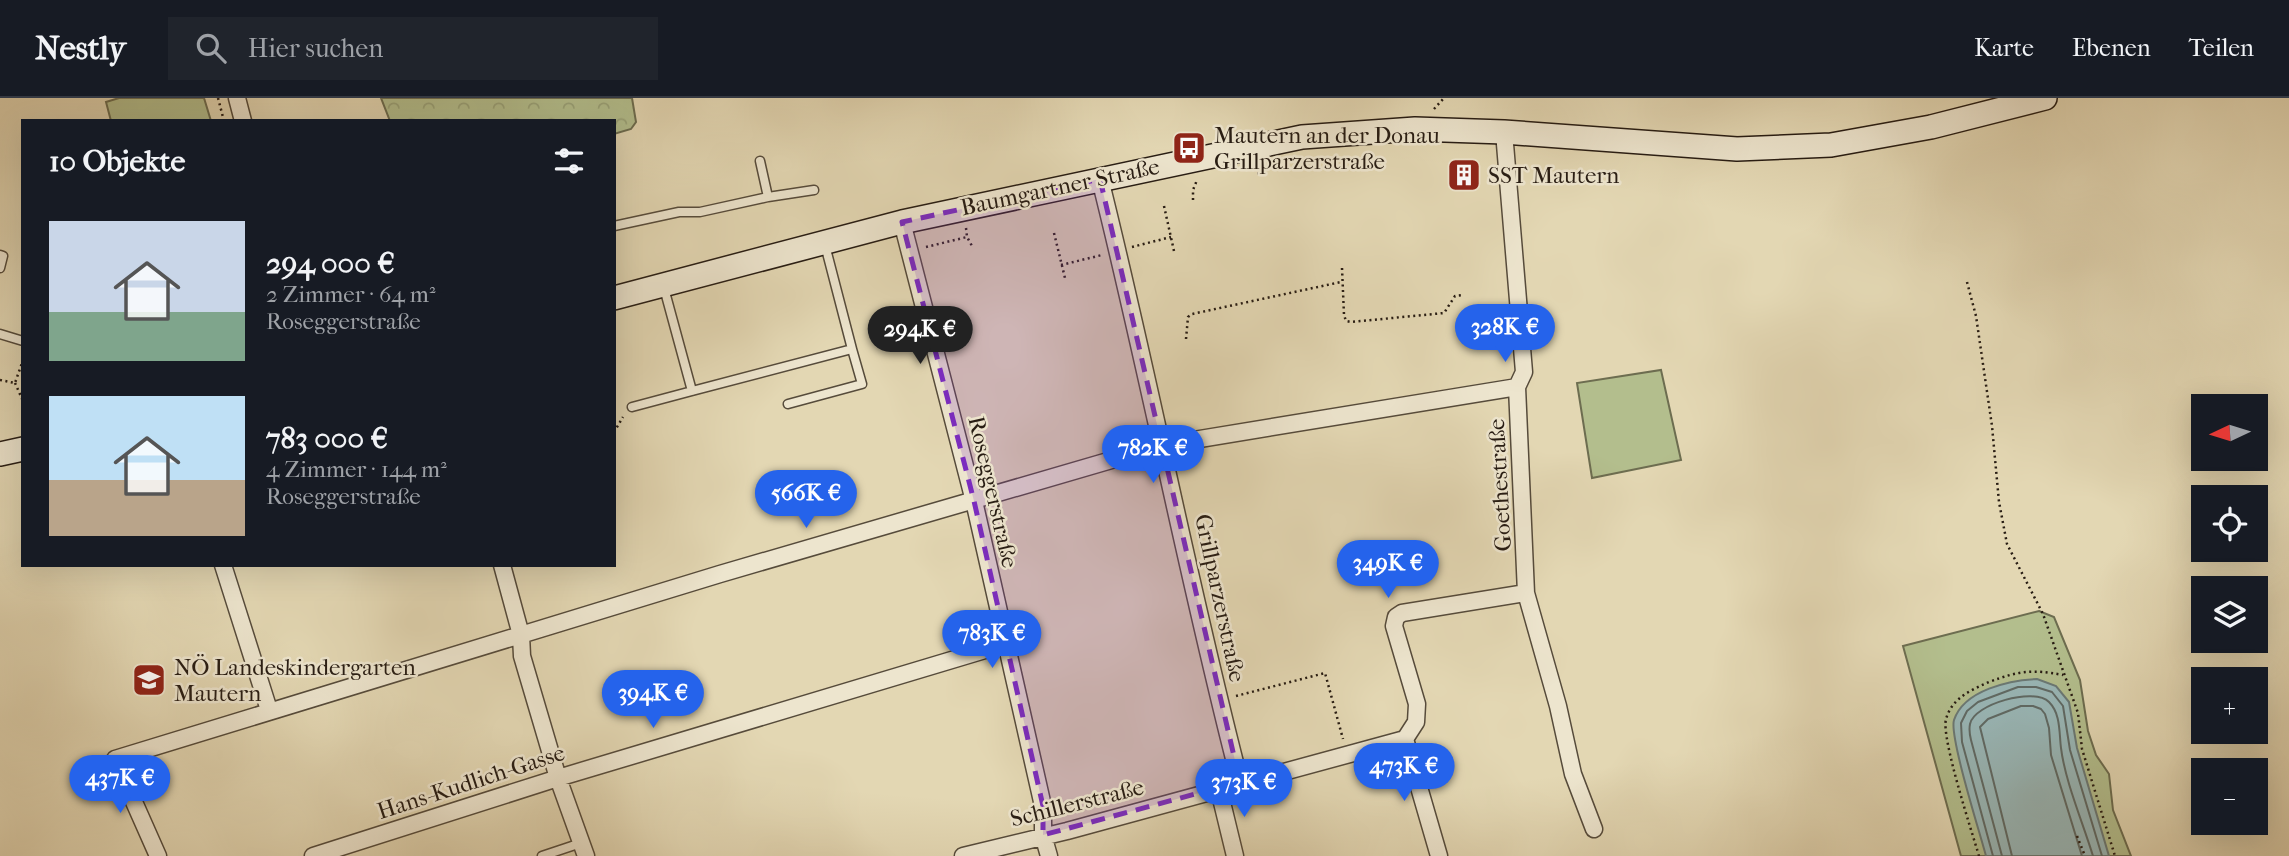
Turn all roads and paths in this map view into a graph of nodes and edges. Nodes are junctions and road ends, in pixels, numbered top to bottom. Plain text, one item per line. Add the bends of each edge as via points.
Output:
1 (218, 98) edge
2 (237, 98) edge
3 (2045, 98) edge
4 (223, 119) edge
5 (242, 119) edge
6 (1504, 132) junction
7 (760, 161) dead end
8 (1256, 164) dead end
9 (1250, 169) dead end
10 (1258, 170) junction
11 (1259, 176) dead end
12 (1208, 177) dead end
13 (1100, 178) junction
14 (814, 190) dead end
15 (768, 197) junction
16 (1193, 200) dead end
17 (1164, 206) dead end
18 (902, 222) junction
19 (616, 226) edge
20 (967, 231) dead end
21 (1054, 233) dead end
22 (967, 237) junction
23 (824, 243) junction
24 (972, 246) dead end
25 (909, 251) junction
26 (1174, 251) dead end
27 (0, 255) edge
28 (0, 268) edge
29 (1342, 268) dead end
30 (1065, 278) dead end
31 (1341, 282) junction
32 (1967, 282) dead end
33 (663, 284) junction
34 (1464, 295) dead end
35 (616, 297) edge
36 (0, 334) edge
37 (1186, 339) dead end
38 (21, 340) edge
39 (852, 349) junction
40 (21, 366) edge
41 (0, 380) edge
42 (15, 383) junction
43 (1517, 387) junction
44 (692, 391) junction
45 (21, 396) edge
46 (788, 404) dead end
47 (632, 407) joint
48 (616, 428) edge
49 (1163, 445) junction
50 (21, 449) edge
51 (0, 454) edge
52 (974, 501) junction
53 (224, 567) edge
54 (503, 567) edge
55 (1526, 593) junction
56 (521, 635) junction
57 (1005, 644) junction
58 (2064, 676) junction
59 (1219, 701) junction
60 (269, 710) junction
61 (1405, 739) junction
62 (1347, 754) junction
63 (558, 778) junction
64 (1240, 782) junction
65 (1219, 790) junction
66 (1594, 829) dead end
67 (1043, 835) junction
68 (2077, 836) dead end
69 (584, 850) edge
70 (158, 856) edge
71 (313, 856) edge
72 (542, 856) edge
73 (963, 856) edge
74 (1049, 856) edge
75 (1235, 856) edge
76 (1439, 856) edge
77 (1979, 856) edge
78 (2085, 856) edge
79 (2115, 856) edge

1 - 4 path
2 - 5 street
3 - 6 street, Baumgartner Straße via 1931,127 1831,145 1737,149
6 - 13 street, Baumgartner Straße via 1415,129 1303,137
6 - 43 street, Goethestraße via 1524,372
7 - 15 lane
8 - 10 path
9 - 10 path
10 - 11 path
12 - 16 path via 1196,180
13 - 18 street, Baumgartner Straße
13 - 49 street, Grillparzerstraße
14 - 15 lane
15 - 19 lane
17 - 26 path
18 - 23 street, Baumgartner Straße
18 - 25 street, Roseggerstraße
20 - 22 path
21 - 30 path
22 - 24 path
22 - 25 path
23 - 33 street, Baumgartner Straße
23 - 39 lane
25 - 52 street, Roseggerstraße
27 - 28 lane
29 - 31 path
31 - 34 path via 1344,315 1351,322 1444,313 1455,296
31 - 37 path via 1192,314
32 - 58 path via 1976,316 2007,544 2043,614
33 - 35 street, Baumgartner Straße
33 - 44 lane
36 - 38 lane
39 - 44 lane
39 - 46 lane via 862,384
40 - 42 path
41 - 42 path
42 - 45 path
43 - 49 street
43 - 55 street, Goethestraße
44 - 47 lane
47 - 48 path
49 - 52 street
49 - 59 street, Grillparzerstraße
50 - 51 street
52 - 56 street
52 - 57 street, Roseggerstraße
53 - 60 street
54 - 56 street
55 - 61 street via 1396,617 1394,626 1417,704 1416,722
55 - 66 street, Goethestraße via 1573,774
56 - 60 street
56 - 63 street via 522,656
57 - 63 street, Hans-Kudlich-Gasse
57 - 67 street, Roseggerstraße via 1043,806
58 - 77 path via 2039,670 2016,672 1970,690 1955,702 1945,721
58 - 79 path
59 - 62 path via 1325,673
59 - 64 street, Grillparzerstraße
60 - 70 street via 115,759
61 - 62 street, Schillerstraße
61 - 76 street
62 - 64 street, Schillerstraße
63 - 69 street
63 - 71 street, Hans-Kudlich-Gasse
64 - 65 street, Schillerstraße
65 - 67 street, Schillerstraße
65 - 75 street
67 - 73 street, Schillerstraße
67 - 74 street, Roseggerstraße
68 - 78 path
69 - 72 lane

